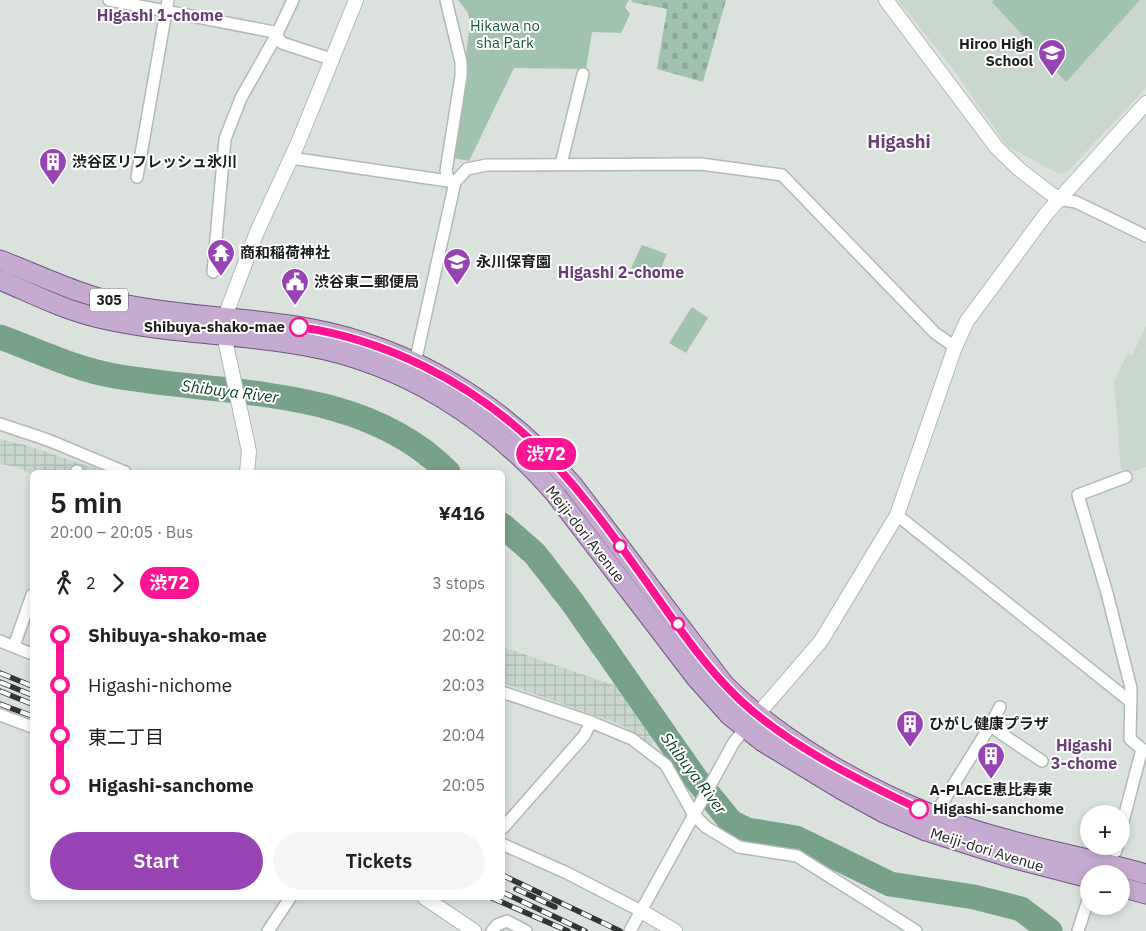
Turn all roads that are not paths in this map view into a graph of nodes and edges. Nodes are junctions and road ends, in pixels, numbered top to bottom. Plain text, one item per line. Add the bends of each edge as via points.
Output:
1 (109, 0) edge
2 (292, 0) edge
3 (356, 0) edge
4 (446, 0) edge
5 (886, 0) edge
6 (168, 5) edge
7 (276, 36) junction
8 (331, 59) junction
9 (583, 74) dead end
10 (1146, 103) edge
11 (291, 158) junction
12 (561, 164) junction
13 (137, 177) dead end
14 (452, 181) junction
15 (1058, 200) junction
16 (1146, 236) edge
17 (0, 260) edge
18 (213, 272) dead end
19 (0, 280) edge
20 (224, 327) junction
21 (955, 347) junction
22 (415, 363) junction
23 (0, 424) edge
24 (120, 470) edge
25 (247, 470) edge
26 (1126, 477) dead end
27 (897, 515) junction
28 (30, 601) edge
29 (0, 641) edge
30 (14, 646) junction
31 (30, 653) edge
32 (505, 693) edge
33 (1131, 702) junction
34 (1000, 708) dead end
35 (758, 714) junction
36 (0, 715) edge
37 (591, 722) junction
38 (30, 726) edge
39 (990, 726) junction
40 (745, 729) junction
41 (1144, 744) edge
42 (1042, 760) dead end
43 (1127, 805) edge
44 (696, 811) junction
45 (934, 816) junction
46 (505, 826) edge
47 (505, 845) edge
48 (1112, 855) edge
49 (1091, 865) edge
50 (1103, 865) edge
51 (1130, 872) edge
52 (1146, 874) edge
53 (1080, 876) edge
54 (1130, 890) edge
55 (1146, 894) edge
56 (289, 900) edge
57 (428, 900) edge
58 (641, 911) junction
59 (1083, 915) edge
60 (274, 928) edge
61 (474, 931) edge
62 (492, 931) edge
63 (526, 931) edge
64 (630, 931) edge
65 (675, 931) edge
66 (916, 931) edge
67 (1078, 931) edge

1 - 6 street
2 - 7 street
3 - 8 street
4 - 14 street via 461,62 446,171
5 - 15 street via 997,148
6 - 7 street via 274,32
6 - 13 street
7 - 8 street via 282,43
7 - 18 street via 241,98 225,139
8 - 11 street
9 - 12 street
10 - 15 street
11 - 14 street
11 - 20 street via 257,232
12 - 14 street via 487,164 467,169
12 - 21 street via 701,164 782,175 935,333
14 - 22 street
15 - 16 street via 1076,202
15 - 21 street via 967,321
17 - 20 main road, Meiji-dori Avenue / 305 via 94,297
19 - 20 main road, Meiji-dori Avenue / 305 via 72,310 116,322
20 - 22 main road, Meiji-dori Avenue / 305 via 264,322 335,333
20 - 25 street via 249,451
20 - 40 main road, Meiji-dori Avenue / 305 via 357,359 433,393 482,424 544,481 696,678
21 - 27 street
22 - 35 main road, Meiji-dori Avenue / 305 via 481,400 546,455 573,485 709,666 736,696
23 - 24 street
26 - 33 street via 1078,495 1107,593 1131,688
27 - 33 street
27 - 35 street via 821,641
28 - 30 street
29 - 30 street
30 - 31 street
32 - 37 street
33 - 41 street via 1130,739
34 - 39 street
35 - 40 street
35 - 45 main road, Meiji-dori Avenue / 305 via 850,774
36 - 38 street
37 - 44 street via 632,739 666,766
37 - 46 street via 584,736
39 - 42 street
39 - 45 street
40 - 44 street via 734,742
40 - 53 main road, Meiji-dori Avenue / 305 via 842,790 918,828
41 - 43 street
44 - 58 street
44 - 66 street via 706,827 740,847 797,856
45 - 49 main road, Meiji-dori Avenue / 305
47 - 58 street
48 - 50 street
51 - 52 main road, Meiji-dori Avenue / 305
54 - 55 main road
56 - 60 street
57 - 61 street
58 - 64 street
58 - 65 street
59 - 67 street
62 - 63 street via 507,921

